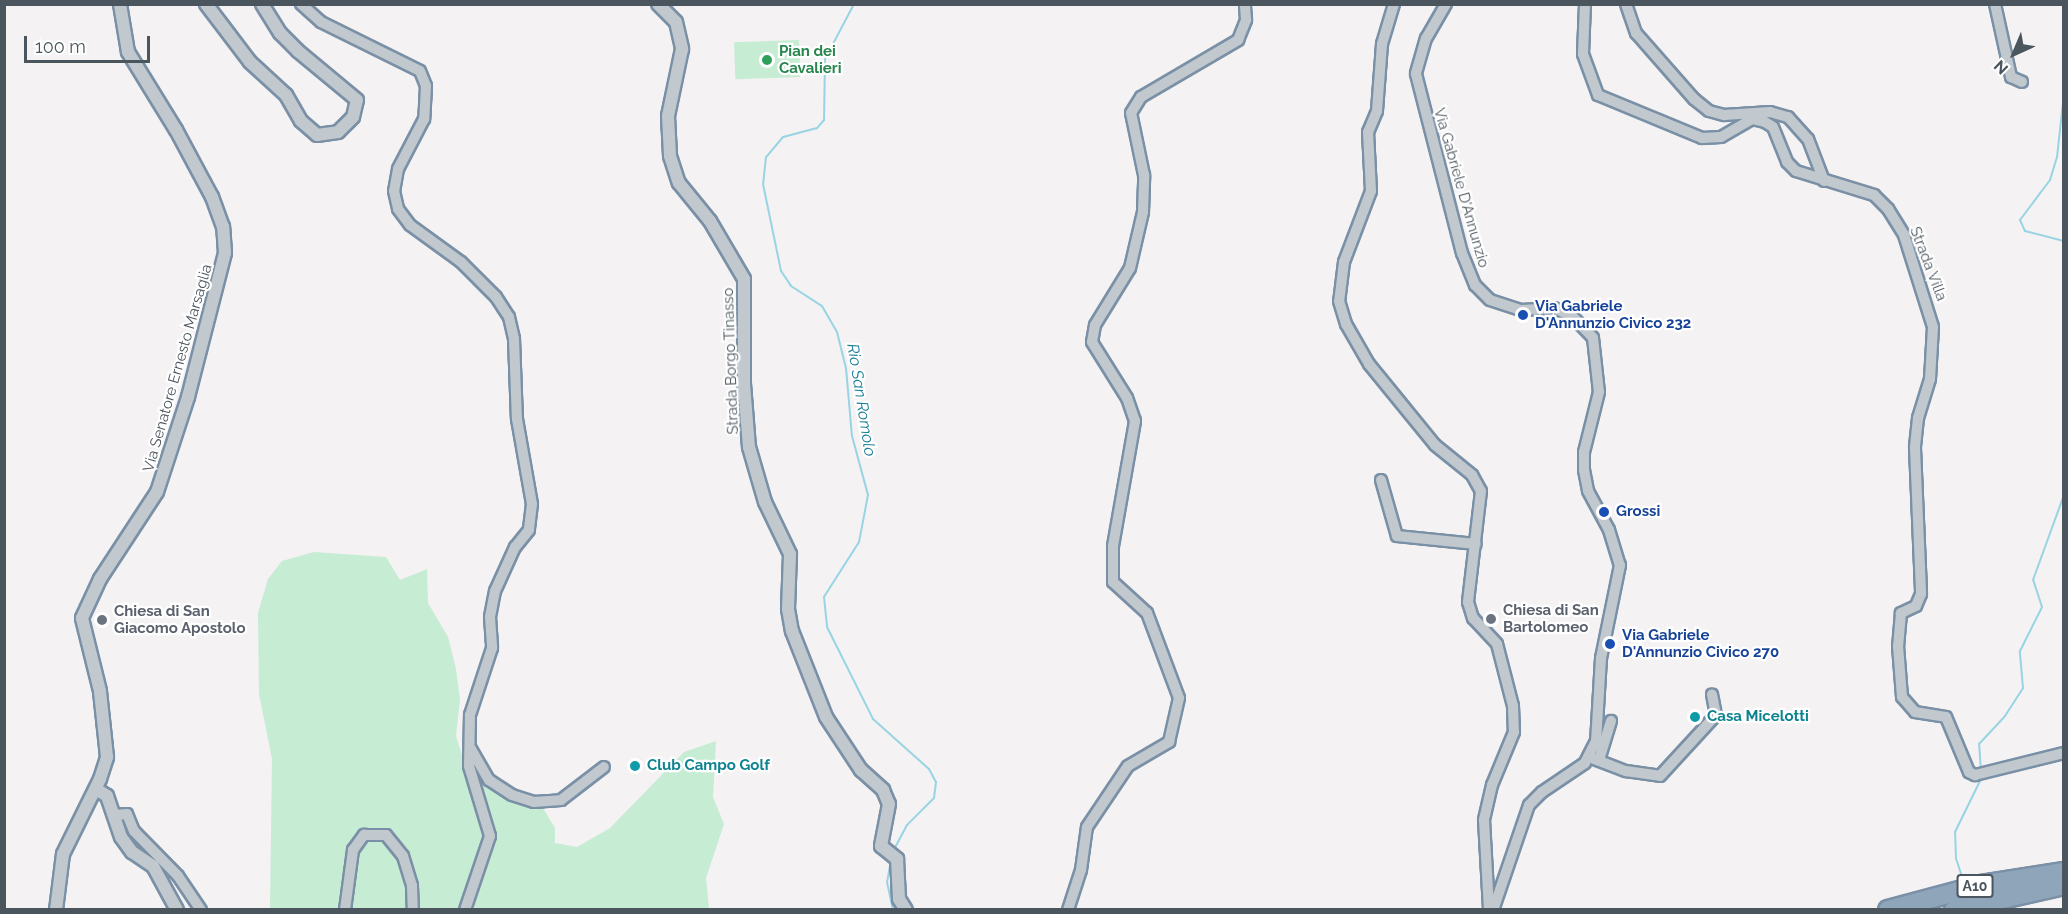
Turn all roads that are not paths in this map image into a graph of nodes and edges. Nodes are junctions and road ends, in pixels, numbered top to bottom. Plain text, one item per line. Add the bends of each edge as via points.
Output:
1 (120, 4) edge
2 (206, 4) edge
3 (262, 4) edge
4 (301, 4) edge
5 (658, 4) edge
6 (1245, 4) edge
7 (1394, 4) edge
8 (1446, 4) edge
9 (1585, 4) edge
10 (1626, 4) edge
11 (1995, 4) edge
12 (2022, 82) dead end
13 (1756, 116) junction
14 (1824, 181) junction
15 (1381, 480) dead end
16 (1476, 544) junction
17 (1712, 694) dead end
18 (1611, 721) dead end
19 (470, 746) junction
20 (2064, 753) edge
21 (1594, 759) junction
22 (604, 767) dead end
23 (96, 789) junction
24 (116, 815) junction
25 (2064, 872) edge
26 (2064, 885) edge
27 (56, 909) edge
28 (177, 909) edge
29 (201, 909) edge
30 (345, 909) edge
31 (413, 909) edge
32 (465, 909) edge
33 (906, 909) edge
34 (1068, 909) edge
35 (1491, 909) edge
36 (1888, 909) edge
37 (1954, 909) edge

1 - 23 street, Via Senatore Ernesto Marsaglia via 128,52 212,197 225,253 196,367 157,492 100,579 82,618 100,692 106,757
2 - 3 street via 250,62 286,95 302,122 317,135 338,132 353,117 357,100 292,45
4 - 19 street via 329,27 420,71 426,86 424,119 398,169 394,191 398,210 410,225 480,280 496,297 512,328 518,360 517,419 532,504 529,530 515,547 495,591 490,616 492,648 470,715
5 - 33 street, Strada Borgo Tinasso via 676,22 682,49 668,116 670,156 679,183 711,221 744,279 744,384 749,447 765,502 790,554 788,609 792,631 826,717 861,770 883,790 889,804 883,851 897,859 899,899
6 - 34 street via 1246,20 1238,40 1141,97 1131,113 1144,175 1143,212 1130,268 1095,325 1092,342 1127,398 1135,421 1113,546 1113,582 1147,613 1179,698 1169,742 1128,766 1087,827 1081,870
7 - 16 street via 1382,44 1377,111 1368,132 1371,191 1344,262 1339,301 1346,324 1369,364 1435,445 1472,475 1482,500
8 - 21 street, Via Gabriele D'Annunzio via 1426,38 1416,74 1468,271 1490,300 1521,310 1554,308 1572,316 1593,338 1598,355 1599,392 1584,452 1584,470 1588,490 1616,549 1619,580 1601,658
9 - 13 street via 1583,54 1598,95 1702,138 1721,137
10 - 13 street via 1636,33 1694,99 1709,111
11 - 12 street via 2011,77
13 - 14 street, Strada Villa via 1773,127 1787,162 1796,171
13 - 14 street via 1788,117 1798,126 1815,153
14 - 20 street, Strada Villa via 1881,200 1904,235 1930,311 1930,379 1918,418 1916,448 1921,594 1916,606 1901,614 1900,687 1907,707 1946,717 1969,772 1975,775
15 - 16 street via 1397,536
16 - 35 street via 1468,602 1473,618 1497,644 1513,706 1514,732 1492,785 1484,820
17 - 21 street via 1716,715 1660,776 1626,771
18 - 21 street
19 - 22 street via 489,780 512,795 534,802 561,800
19 - 32 street via 469,766 490,836
21 - 35 street via 1529,805
23 - 24 street via 107,796
23 - 27 street, Via Senatore Ernesto Marsaglia via 63,854
24 - 28 street via 121,837 132,852 153,866
24 - 29 street via 128,814 134,831 178,876
25 - 36 highway, A10 via 1981,885
26 - 37 highway, A10
30 - 31 street via 353,850 364,835 386,835 403,856 412,886

